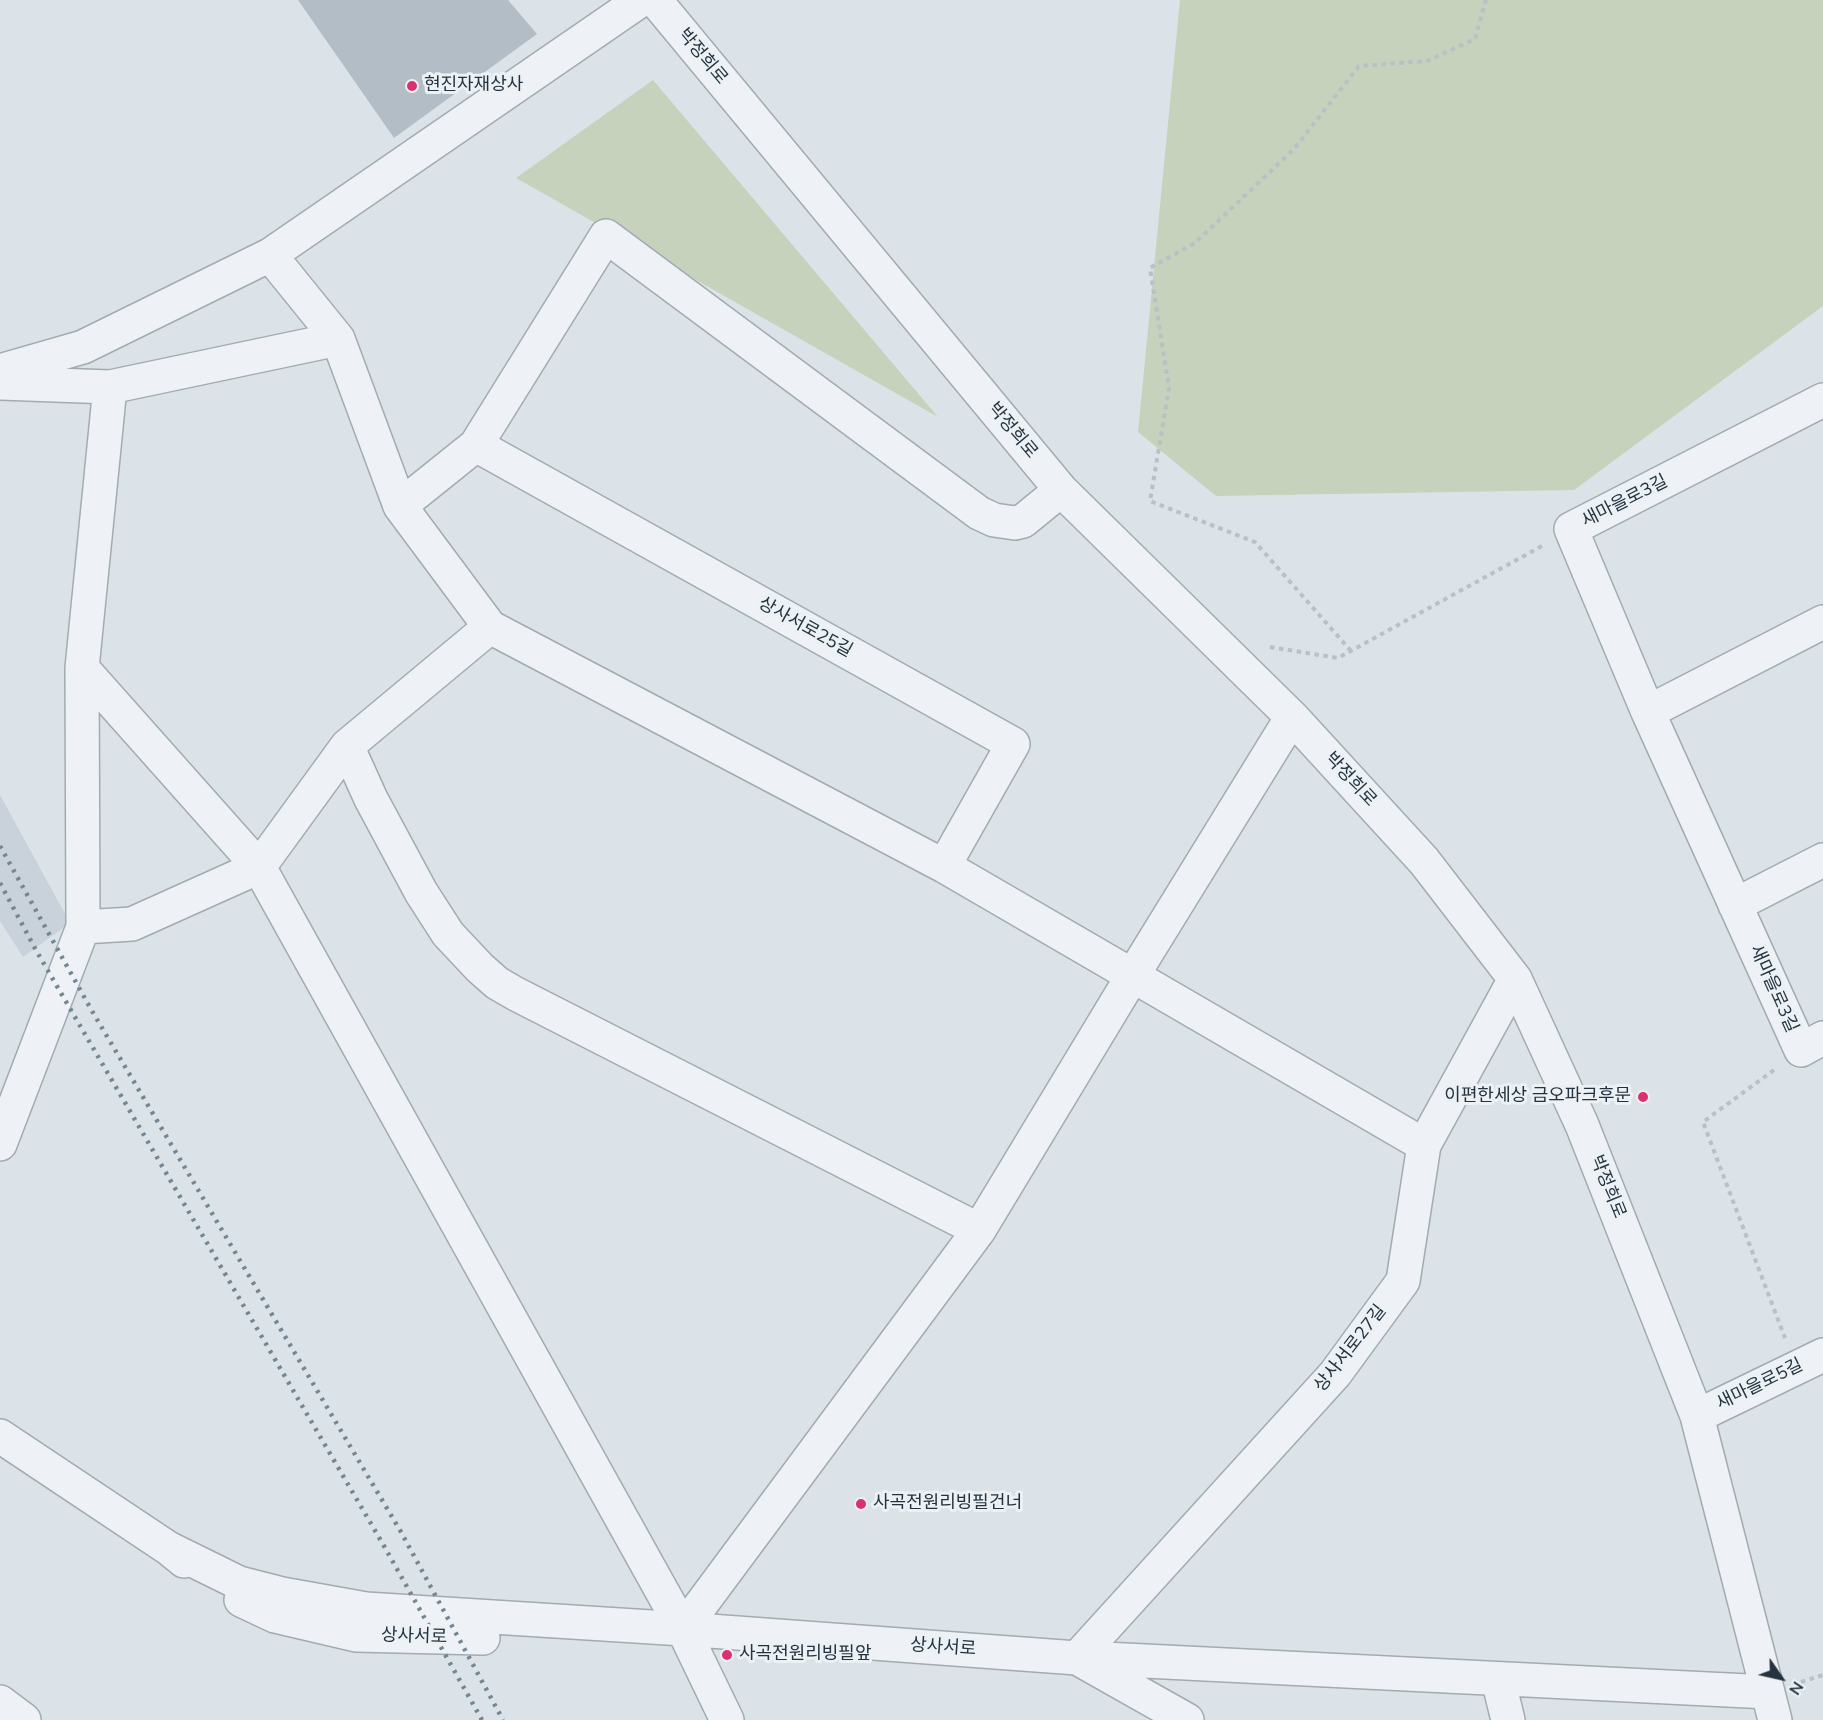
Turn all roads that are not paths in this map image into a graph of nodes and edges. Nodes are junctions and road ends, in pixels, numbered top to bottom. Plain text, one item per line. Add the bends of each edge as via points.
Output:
1 (641, 0) edge
2 (655, 0) edge
3 (270, 255) junction
4 (338, 339) junction
5 (0, 371) edge
6 (0, 383) edge
7 (110, 387) junction
8 (1823, 400) edge
9 (476, 445) junction
10 (1061, 490) junction
11 (400, 506) junction
12 (1823, 622) edge
13 (490, 627) junction
14 (82, 668) junction
15 (1648, 712) junction
16 (1292, 717) junction
17 (346, 746) junction
18 (1823, 860) edge
19 (944, 866) junction
20 (259, 867) junction
21 (1735, 905) junction
22 (83, 927) junction
23 (1133, 975) junction
24 (1515, 979) junction
25 (1812, 1044) edge
26 (0, 1144) edge
27 (1424, 1145) junction
28 (980, 1230) junction
29 (1809, 1362) edge
30 (1698, 1416) junction
31 (0, 1436) edge
32 (683, 1629) junction
33 (1077, 1658) junction
34 (1498, 1679) junction
35 (0, 1702) edge
36 (1772, 1706) edge
37 (24, 1720) edge
38 (727, 1720) edge
39 (1187, 1720) edge
40 (1508, 1720) edge

1 - 3 street
2 - 10 street, 박정희로
3 - 4 street
3 - 5 street via 83,347
4 - 7 street
4 - 11 street
6 - 7 street
7 - 14 street
8 - 15 street, 새마을로3길 via 1571,529
9 - 10 street via 606,236 979,513 1002,522 1023,521
9 - 11 street
9 - 19 street, 상사서로25길 via 1012,744
10 - 16 street, 박정희로
11 - 13 street
12 - 15 street
13 - 17 street
13 - 19 street
14 - 20 street
14 - 22 street
15 - 21 street, 새마을로3길
16 - 23 street
16 - 24 street, 박정희로 via 1424,861
17 - 20 street
17 - 28 street via 434,913 463,952 497,983
18 - 21 street
19 - 23 street
20 - 22 street via 132,924
20 - 32 street
21 - 25 street, 새마을로3길
22 - 26 street
23 - 27 street
23 - 28 street
24 - 27 street, 상사서로27길
24 - 30 street, 박정희로 via 1582,1125
27 - 33 street, 상사서로27길 via 1403,1281 1335,1374
28 - 32 street
29 - 30 street, 새마을로5길
30 - 36 street, 박정희로
31 - 32 street, 상사서로 via 168,1548 239,1583 366,1610
32 - 33 street, 상사서로
32 - 38 street
33 - 34 street
33 - 39 street, 상사서로
34 - 36 street
34 - 40 street
35 - 37 street

